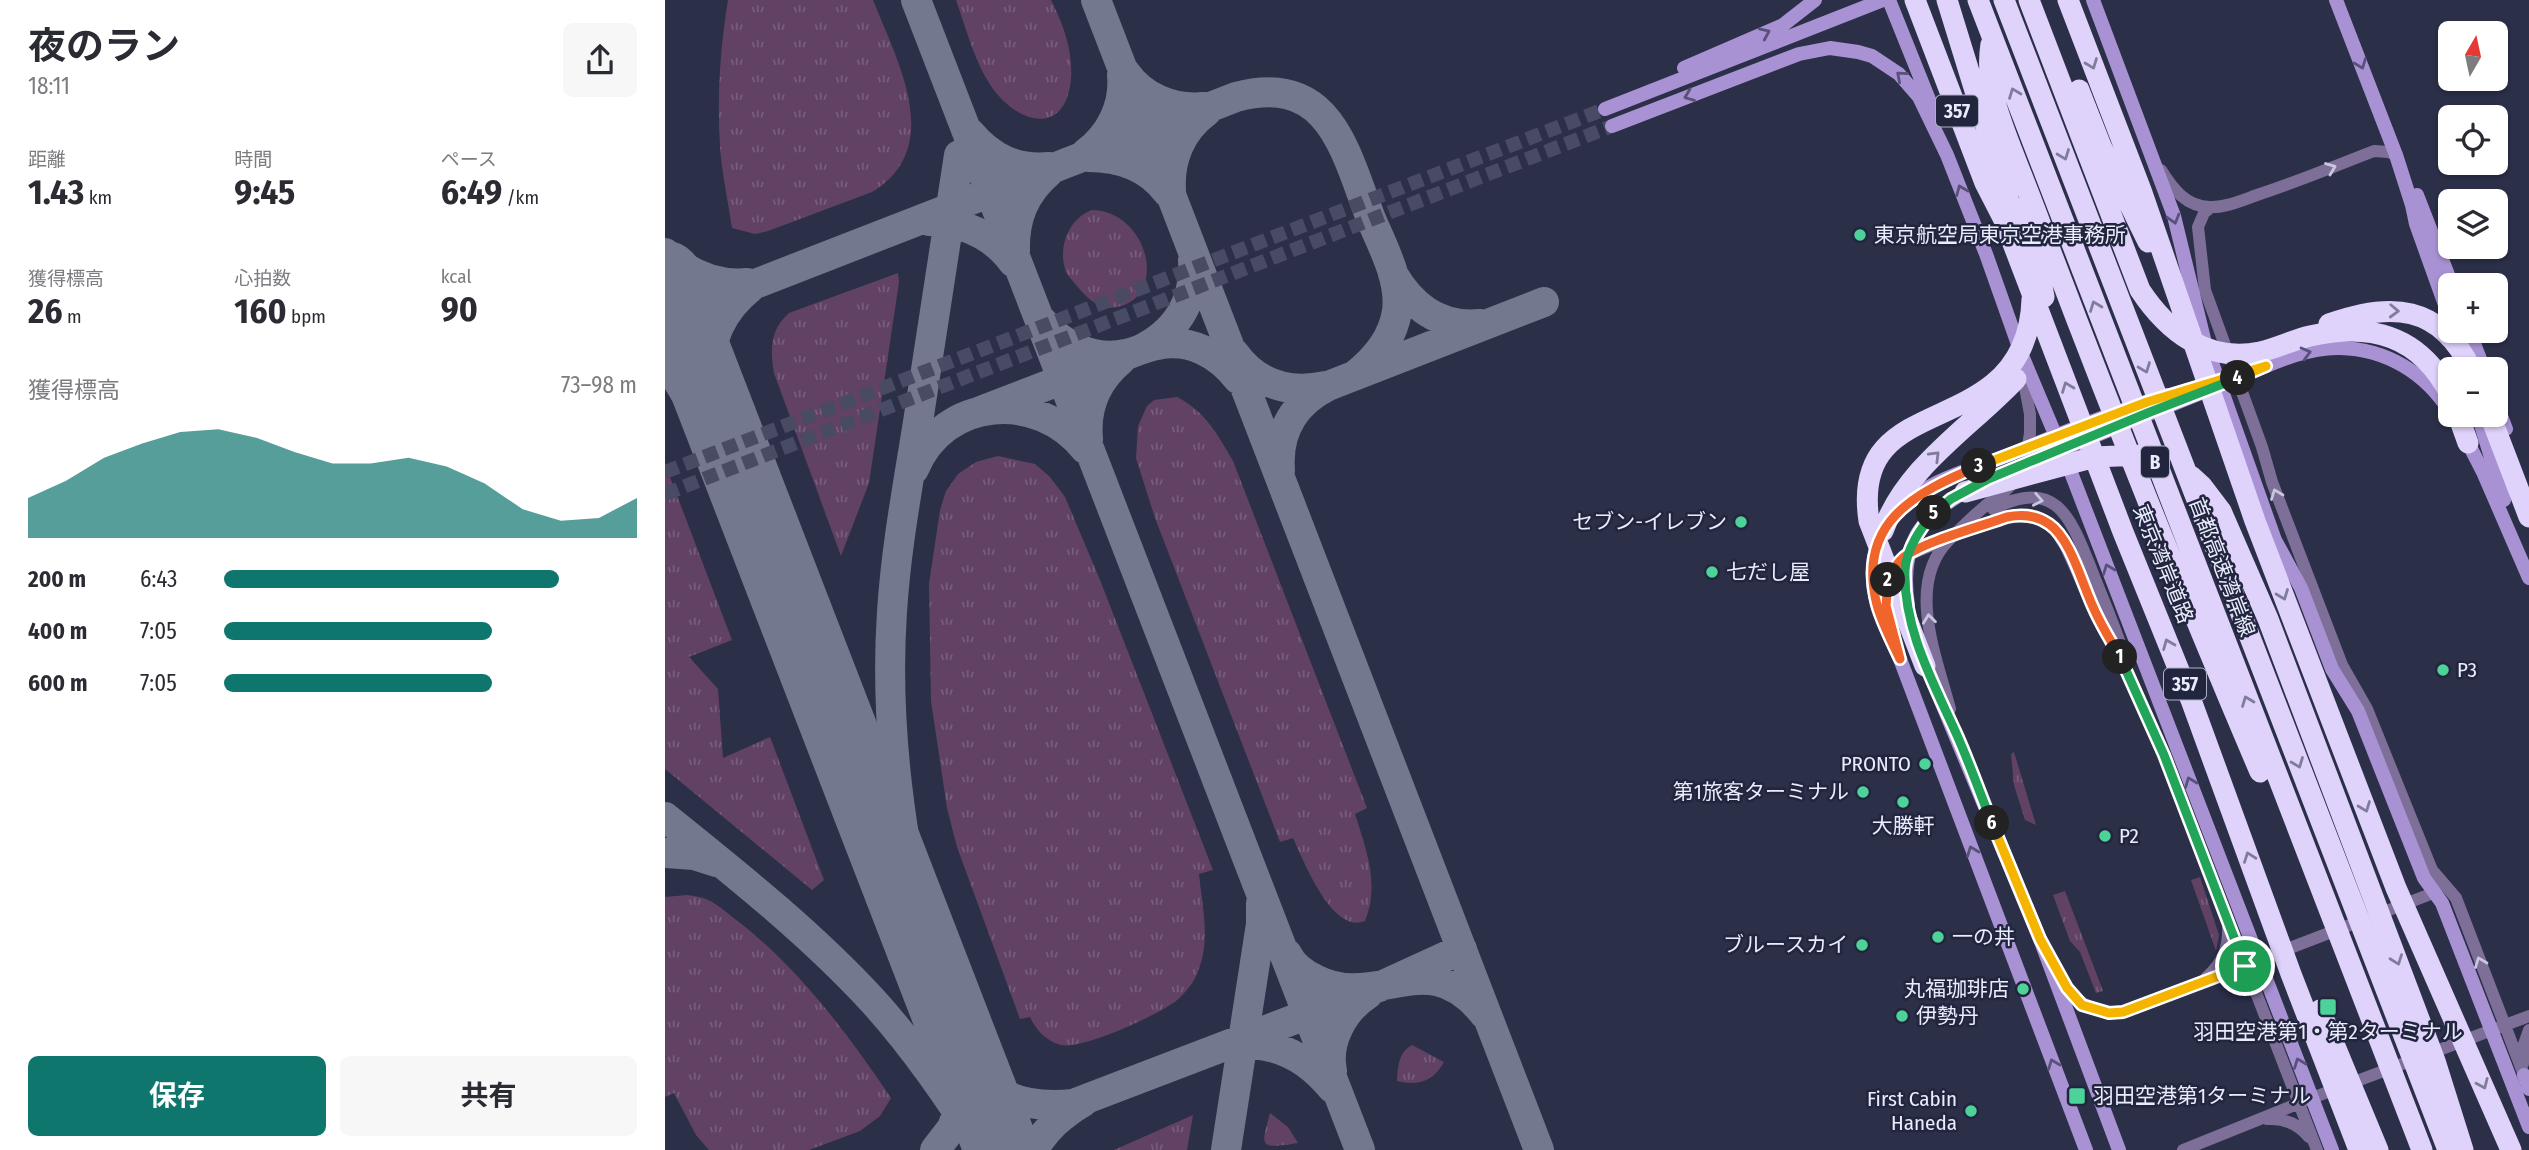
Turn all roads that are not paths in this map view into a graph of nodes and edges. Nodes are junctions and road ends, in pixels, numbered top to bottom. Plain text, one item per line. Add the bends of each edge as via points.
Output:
1 (1815, 0) edge
2 (1883, 0) edge
3 (1889, 0) edge
4 (1915, 0) edge
5 (1937, 0) edge
6 (1978, 0) edge
7 (2004, 0) edge
8 (2010, 0) edge
9 (2029, 0) edge
10 (2044, 0) edge
11 (2068, 0) edge
12 (2093, 0) edge
13 (2336, 0) edge
14 (1950, 9) edge
15 (1638, 96) junction
16 (1605, 109) tunnel mouth
17 (1612, 126) tunnel mouth
18 (1947, 155) junction
19 (2152, 155) junction
20 (2396, 155) junction
21 (2006, 188) junction
22 (2210, 208) junction
23 (2004, 220) junction
24 (2448, 273) edge
25 (2438, 297) edge
26 (2179, 299) junction
27 (2438, 321) edge
28 (2307, 337) junction
29 (2021, 353) junction
30 (2269, 358) junction
31 (2438, 375) edge
32 (2438, 397) edge
33 (2459, 427) edge
34 (2463, 427) edge
35 (2482, 427) edge
36 (2495, 427) edge
37 (2505, 427) edge
38 (2469, 443) junction
39 (1965, 492) junction
40 (2529, 492) edge
41 (1974, 517) junction
42 (2529, 517) edge
43 (1883, 531) junction
44 (2528, 577) edge
45 (1900, 659) junction
46 (1925, 666) junction
47 (2127, 670) junction
48 (1956, 733) junction
49 (2429, 894) junction
50 (2266, 903) junction
51 (2228, 919) junction
52 (2334, 924) junction
53 (2040, 939) junction
54 (2259, 960) junction
55 (2200, 983) junction
56 (2529, 1016) edge
57 (2493, 1030) junction
58 (2529, 1030) edge
59 (2526, 1082) edge
60 (2317, 1096) junction
61 (2298, 1104) junction
62 (2263, 1119) junction
63 (2529, 1127) edge
64 (2315, 1147) edge
65 (2086, 1150) edge
66 (2119, 1150) edge
67 (2183, 1150) edge
68 (2332, 1150) edge
69 (2359, 1150) edge
70 (2378, 1150) edge
71 (2423, 1150) edge
72 (2448, 1150) edge
73 (2463, 1150) edge
74 (2511, 1150) edge

15 -> 1 street via 1665,77 1783,25
2 - 15 street
3 - 18 street via 1930,99
4 - 23 highway, 東京湾岸道路 / 357 via 1985,183
5 - 23 highway
52 -> 6 highway, 首都高速湾岸線 / B
7 -> 72 highway, 首都高速湾岸線 / B
8 - 52 highway via 1991,41 1992,91 2193,614 2314,896
9 - 30 highway via 2140,290 2179,335 2201,347
10 - 26 highway via 2101,146
11 -> 26 highway
12 - 19 street
13 -> 20 street
14 - 21 highway
15 - 16 street
18 -> 17 street via 1909,83 1872,56 1830,48 1800,54
29 -> 18 street
19 - 22 street via 2179,195
19 -> 49 street via 2174,216 2206,343 2275,540 2301,588 2332,669 2358,711
22 -> 20 street via 2268,192 2374,151
20 - 24 street via 2409,174
20 - 25 street
43 -> 21 highway via 1902,494 2016,379 2037,343 2044,310 2042,283 2023,222
21 - 46 highway via 2032,299 2022,349 1994,383 1915,424 1887,446 1871,474 1866,504 1873,536
57 -> 22 street via 2456,898 2432,870 2367,709 2342,665 2204,290 2198,227
50 -> 23 highway, 東京湾岸道路 / 357
26 -> 74 highway via 2255,521 2396,888
28 -> 27 highway via 2323,327 2376,311 2405,311
28 - 30 highway
28 - 31 highway via 2348,330 2388,336 2412,349
29 - 41 street via 2030,414 2025,459 2010,488
54 -> 29 street
30 -> 32 street via 2348,349 2380,354 2425,381
30 - 39 street
30 - 43 street via 1939,482 1912,499
33 - 38 street
34 - 38 highway
35 - 44 street
36 - 42 highway
37 - 40 street
38 - 44 street
39 - 46 street via 1923,525 1905,567 1907,603
39 -> 73 highway via 2095,457 2130,454 2164,460 2197,481 2221,511 2268,619 2425,1036
41 -> 47 street via 2017,498 2039,498 2060,508 2079,537
48 -> 41 street via 1929,624 1926,592 1937,557
43 - 45 street via 1872,574 1877,606
45 - 47 street via 1886,606 1888,582 1898,563 1924,547 2017,515 2047,522 2060,536
65 -> 45 street
46 - 48 street
47 - 51 street
48 - 53 street
49 - 54 street
49 - 57 street
50 - 69 highway, 東京湾岸道路 / 357
50 - 70 highway via 2302,968
51 - 54 street
51 - 55 street via 2222,960
52 - 71 highway, 首都高速湾岸線 / B
53 - 55 street via 2074,997 2082,1005 2109,1013
53 - 66 street
54 - 55 street
60 -> 54 street
54 - 61 street
56 - 57 street
57 - 59 street
57 - 60 street
57 - 63 street
58 - 59 street via 2523,1047
60 - 61 street
60 - 68 street
61 - 62 street
61 - 64 street
62 - 64 street via 2289,1122
62 - 67 street

